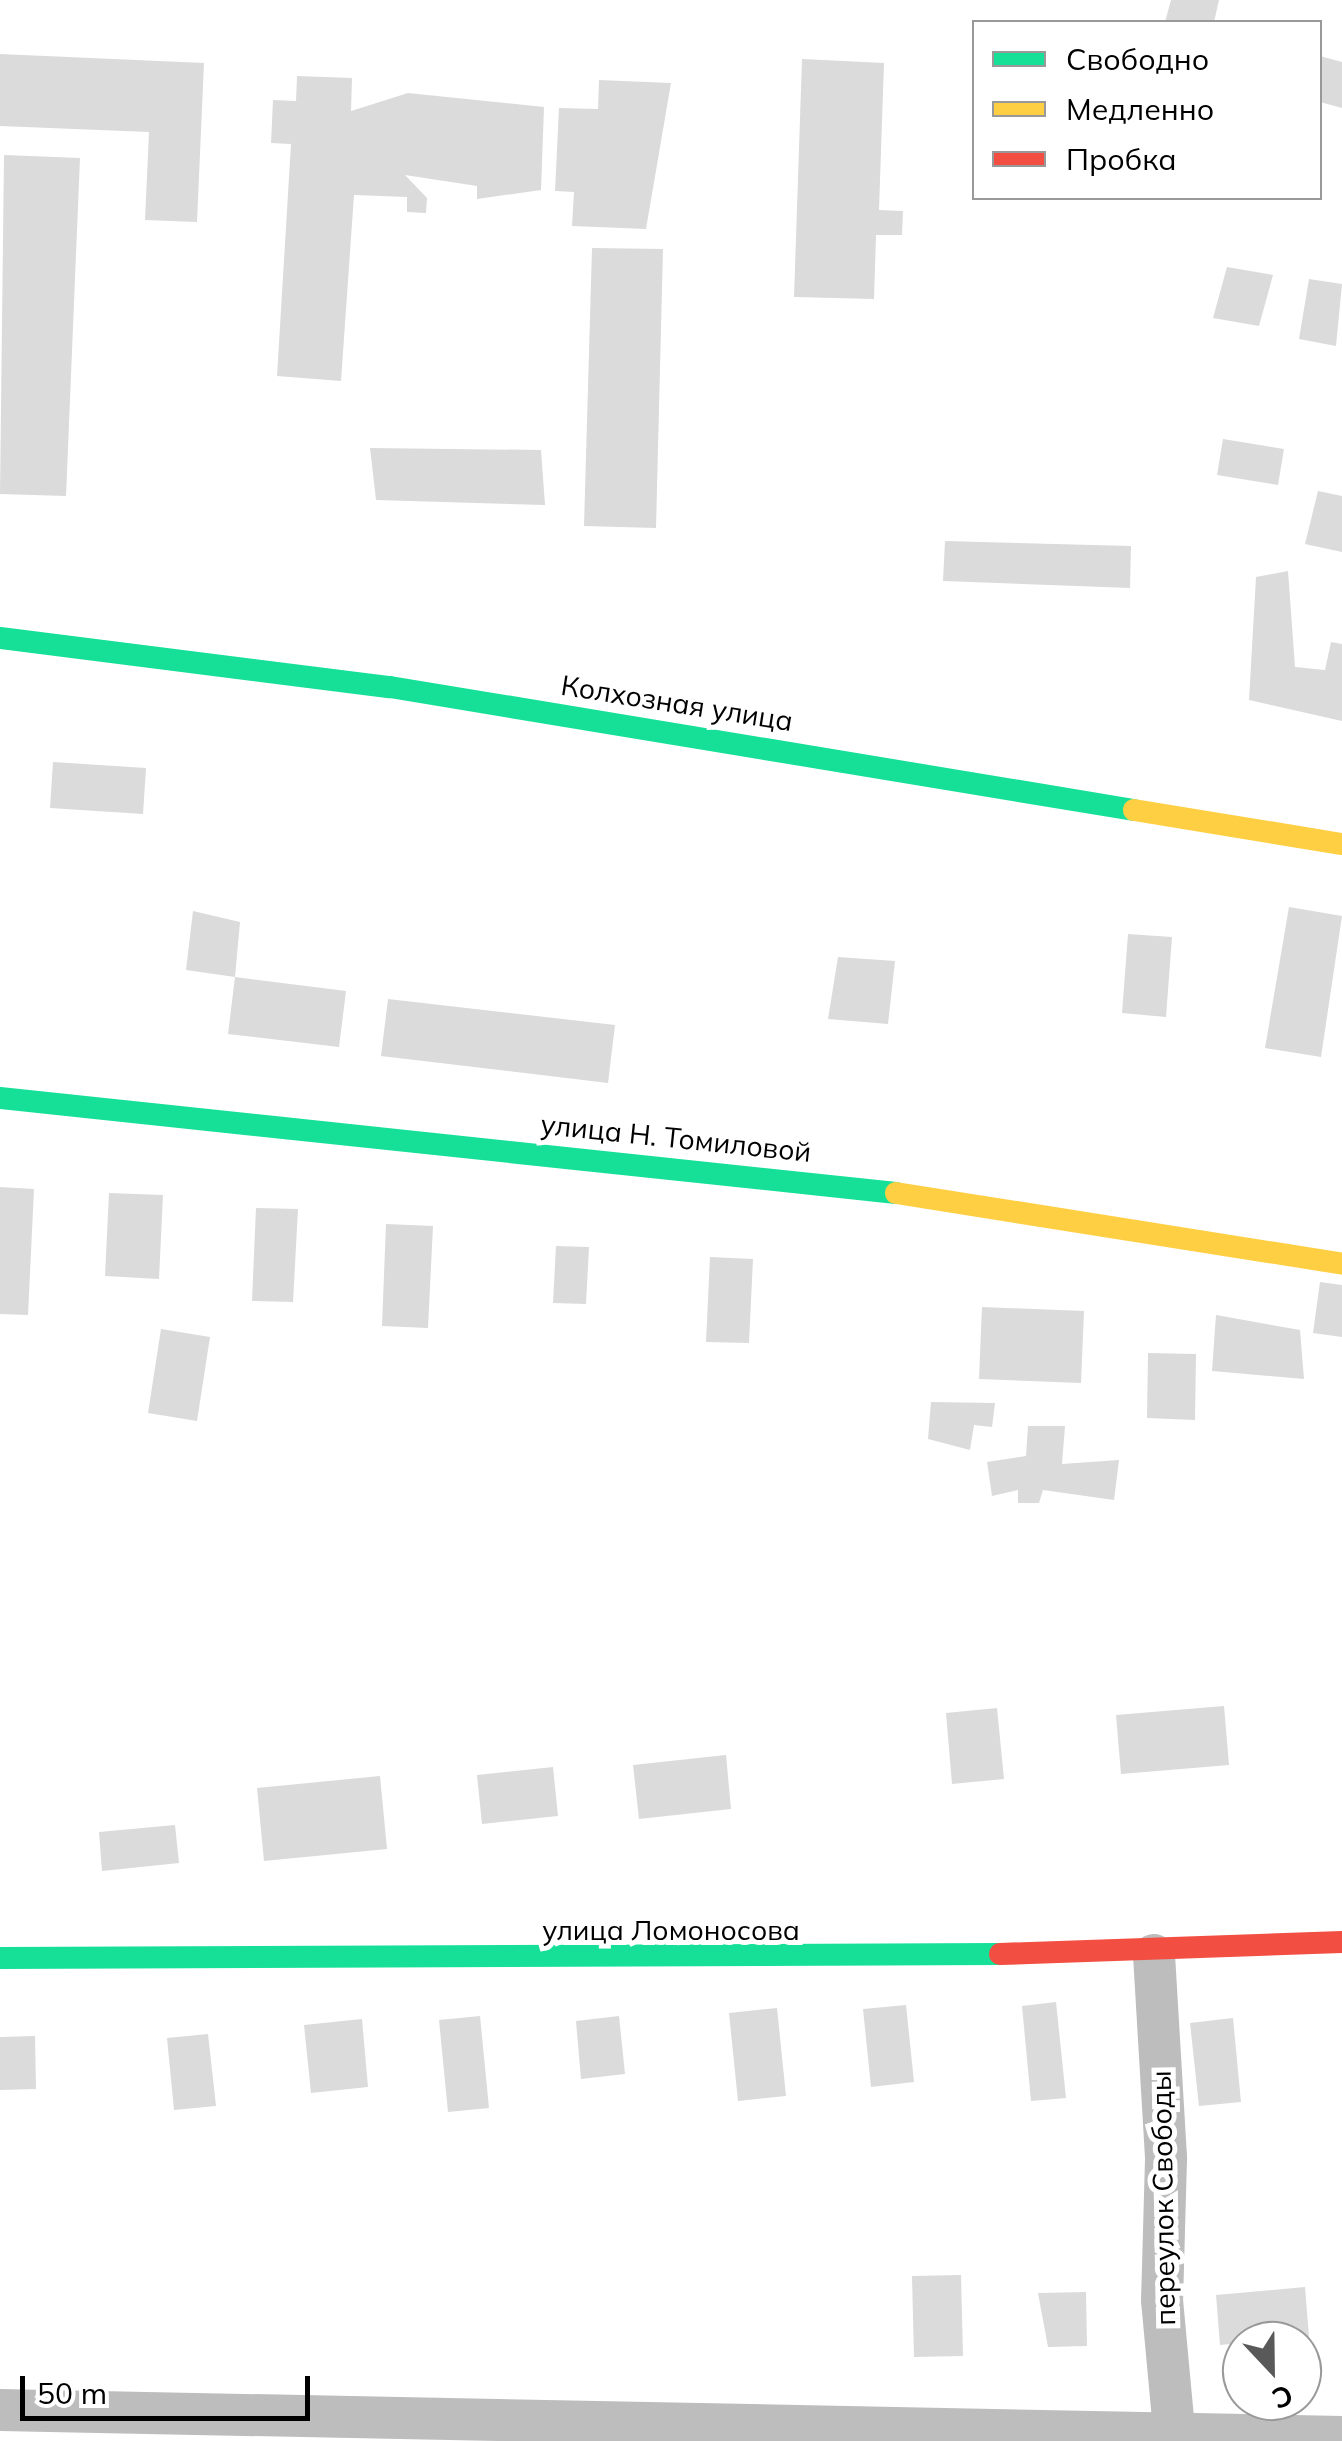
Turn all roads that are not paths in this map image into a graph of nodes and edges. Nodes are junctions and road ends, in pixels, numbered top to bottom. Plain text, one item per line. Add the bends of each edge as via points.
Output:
1 (0, 638) edge
2 (1342, 844) edge
3 (0, 1098) edge
4 (1342, 1264) edge
5 (1342, 1942) edge
6 (1154, 1956) junction
7 (0, 1958) edge
8 (0, 2410) edge
9 (1342, 2437) edge
10 (1175, 2438) edge

1 - 2 street, Колхозная улица via 390,688
3 - 4 street, улица Н. Томиловой via 1028,1208
5 - 6 street, улица Ломоносова
6 - 7 street, улица Ломоносова
6 - 10 street, переулок Свободы via 1166,2159 1162,2300
8 - 10 street
9 - 10 street

